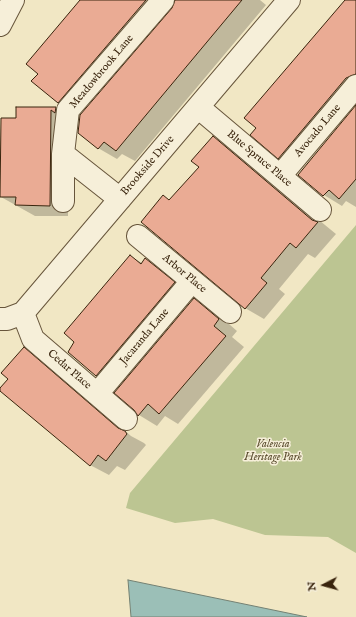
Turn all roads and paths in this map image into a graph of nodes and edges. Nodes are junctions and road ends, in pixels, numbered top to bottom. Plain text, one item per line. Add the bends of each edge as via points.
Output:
1 (13, 0) edge
2 (163, 0) edge
3 (287, 1) edge
4 (0, 25) edge
5 (356, 86) edge
6 (198, 107) junction
7 (63, 154) junction
8 (280, 176) junction
9 (120, 198) junction
10 (63, 201) dead end
11 (320, 210) dead end
12 (138, 236) dead end
13 (192, 281) junction
14 (230, 312) dead end
15 (23, 313) junction
16 (0, 319) edge
17 (97, 394) junction
18 (126, 419) dead end

1 - 4 street
2 - 7 street, Meadowbrook Lane via 68,110
3 - 6 street, Brookside Drive
5 - 8 street, Avocado Lane
6 - 8 street, Blue Spruce Place
6 - 9 street, Brookside Drive
7 - 9 street
7 - 10 street, Meadowbrook Lane
8 - 11 street, Blue Spruce Place
9 - 15 street, Brookside Drive
12 - 13 street, Arbor Place
13 - 14 street, Arbor Place
13 - 17 street, Jacaranda Lane
15 - 16 street
15 - 17 street, Cedar Place via 34,339
17 - 18 street, Cedar Place

